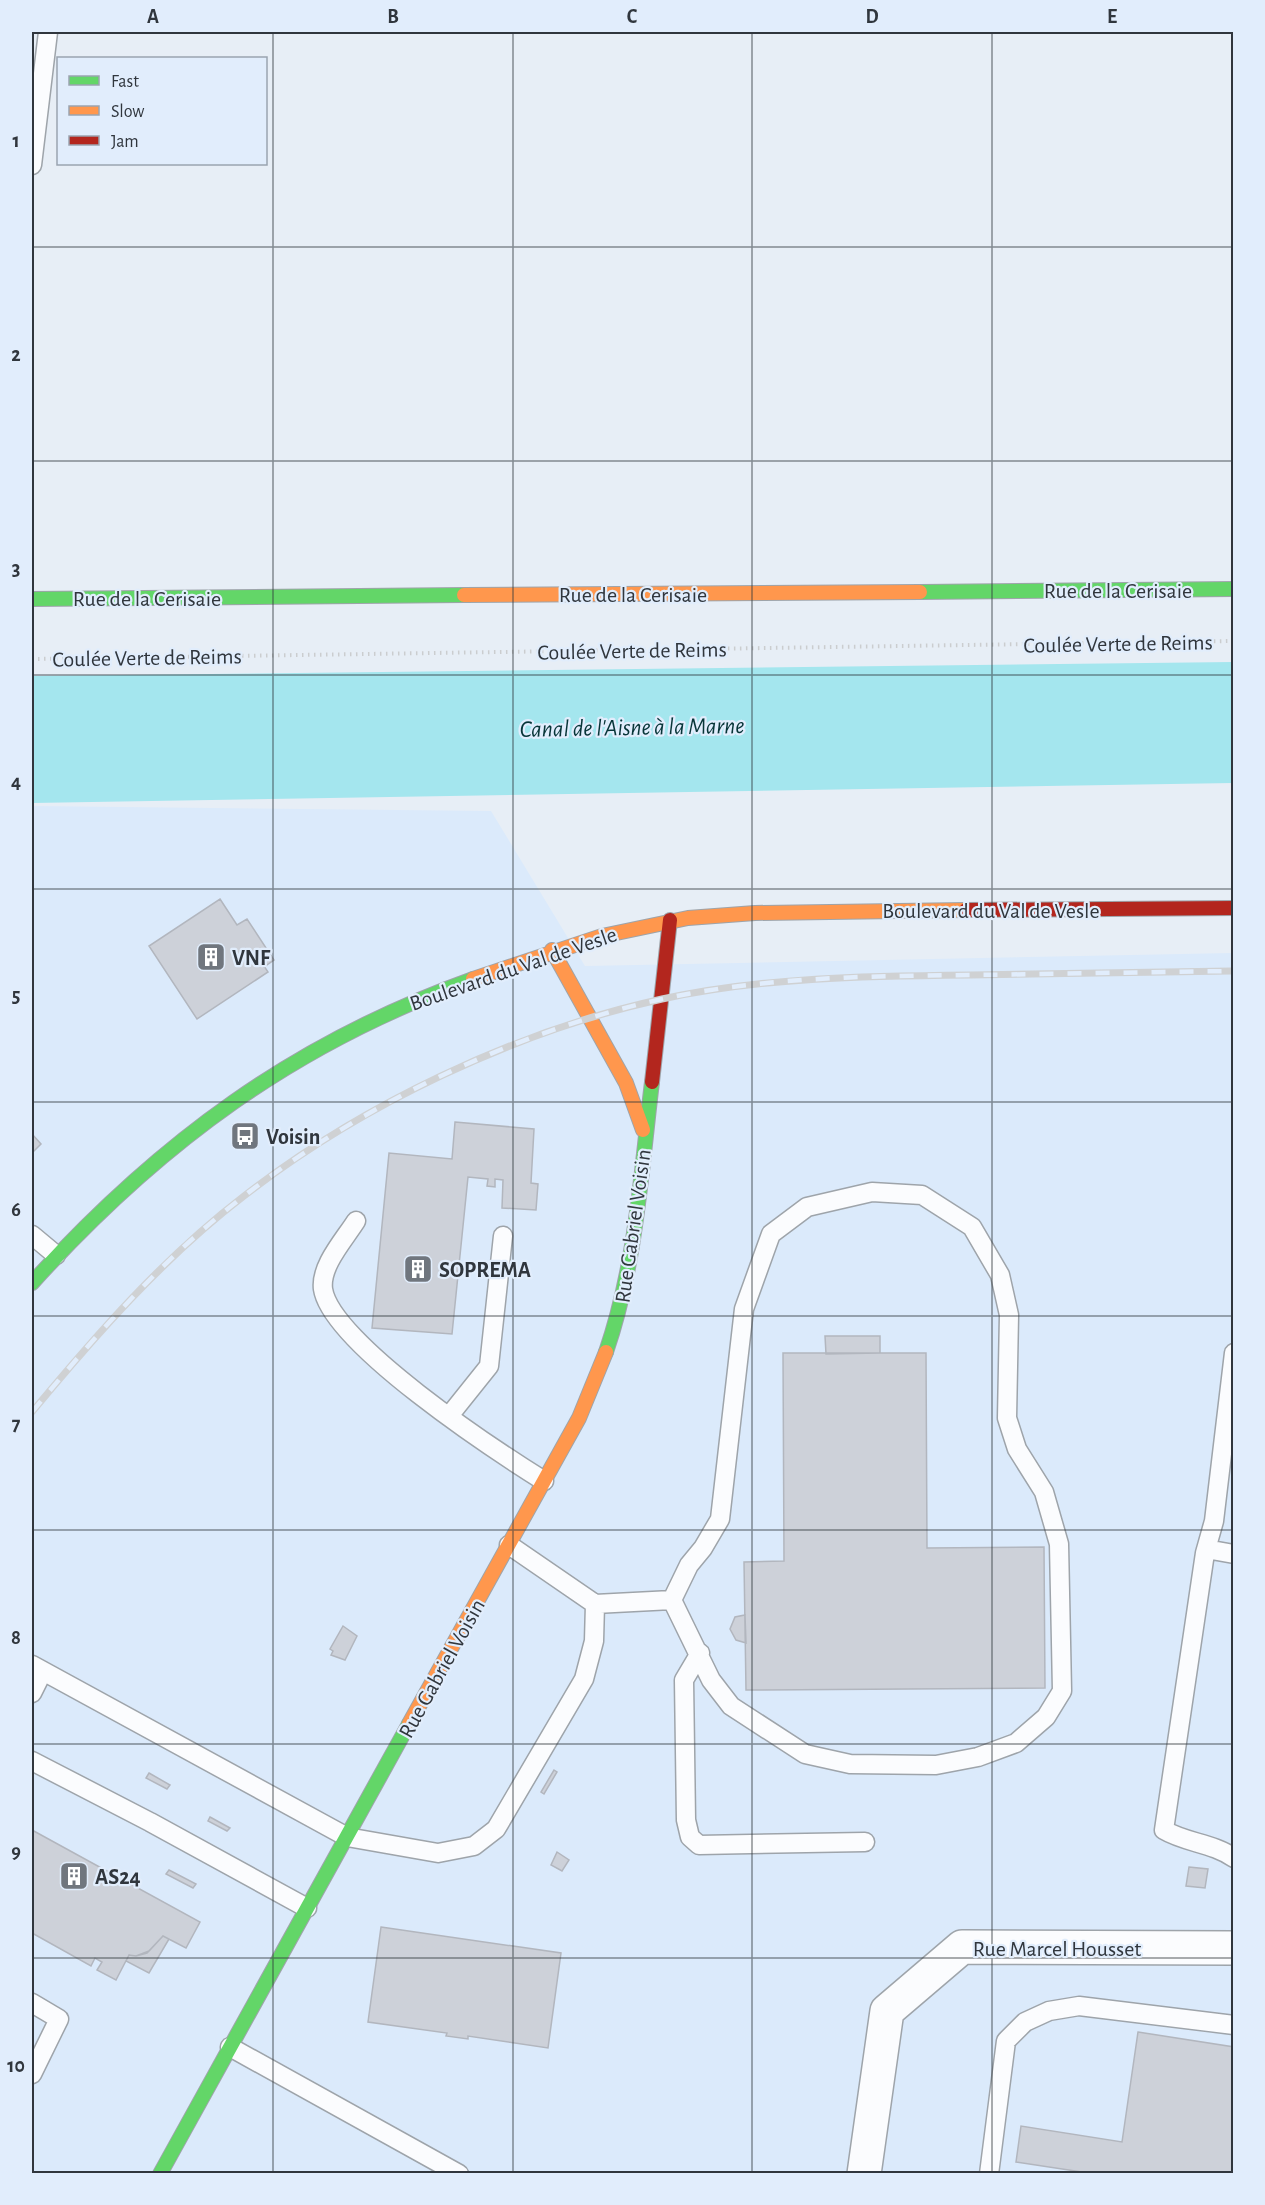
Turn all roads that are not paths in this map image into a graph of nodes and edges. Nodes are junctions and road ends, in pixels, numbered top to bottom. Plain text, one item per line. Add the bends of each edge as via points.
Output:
1 (48, 32) edge
2 (32, 165) edge
3 (1233, 589) edge
4 (32, 599) edge
5 (1233, 908) edge
6 (670, 920) junction
7 (552, 950) junction
8 (644, 1135) junction
9 (356, 1221) dead end
10 (32, 1235) edge
11 (503, 1236) dead end
12 (56, 1255) junction
13 (32, 1283) edge
14 (1233, 1353) edge
15 (449, 1416) junction
16 (544, 1481) junction
17 (509, 1545) junction
18 (1206, 1549) junction
19 (1233, 1554) edge
20 (672, 1600) junction
21 (595, 1604) junction
22 (700, 1653) junction
23 (38, 1668) edge
24 (32, 1693) edge
25 (32, 1761) edge
26 (347, 1837) junction
27 (865, 1842) dead end
28 (1233, 1857) edge
29 (307, 1908) junction
30 (1233, 1948) edge
31 (32, 2003) edge
32 (1233, 2025) edge
33 (230, 2047) junction
34 (32, 2074) edge
35 (160, 2174) edge
36 (459, 2174) edge
37 (864, 2174) edge
38 (989, 2174) edge

1 - 2 lane
3 - 4 street, Rue de la Cerisaie
5 - 6 street, Boulevard du Val de Vesle via 889,911
6 - 7 street, Boulevard du Val de Vesle
6 - 8 street, Rue Gabriel Voisin
7 - 8 street, Rue Gabriel Voisin via 626,1083
7 - 12 street, Boulevard du Val de Vesle via 402,1006 328,1042 251,1089 170,1149
8 - 16 street, Rue Gabriel Voisin via 633,1245 618,1323 579,1418
9 - 15 lane via 323,1274 323,1290 333,1317 393,1374
10 - 12 lane
11 - 15 lane via 489,1365
12 - 13 street, Boulevard du Val de Vesle
14 - 18 lane via 1214,1521
15 - 16 lane via 486,1445
16 - 17 street, Rue Gabriel Voisin
17 - 21 lane
17 - 26 street, Rue Gabriel Voisin
18 - 19 lane
18 - 28 lane via 1164,1830
20 - 21 lane
20 - 22 lane
20 - 22 lane via 689,1565 720,1519 744,1309 771,1234 807,1207 872,1192 922,1195 972,1227 1000,1275 1009,1315 1007,1418 1017,1449 1044,1492 1059,1544 1062,1691 1046,1716 1016,1743 978,1757 936,1765 850,1764 805,1754 731,1706 711,1680
21 - 26 lane via 594,1641 584,1679 496,1829 474,1846 438,1852
22 - 27 lane via 684,1680 686,1820 690,1837 699,1845
23 - 24 lane
23 - 26 lane
25 - 29 lane
26 - 29 street, Rue Gabriel Voisin
29 - 33 street, Rue Gabriel Voisin
30 - 37 street, Rue Marcel Housset via 962,1947 887,2011
31 - 34 lane via 59,2019
32 - 38 lane via 1079,2006 1049,2011 1025,2022 1006,2041
33 - 35 street, Rue Gabriel Voisin
33 - 36 lane

